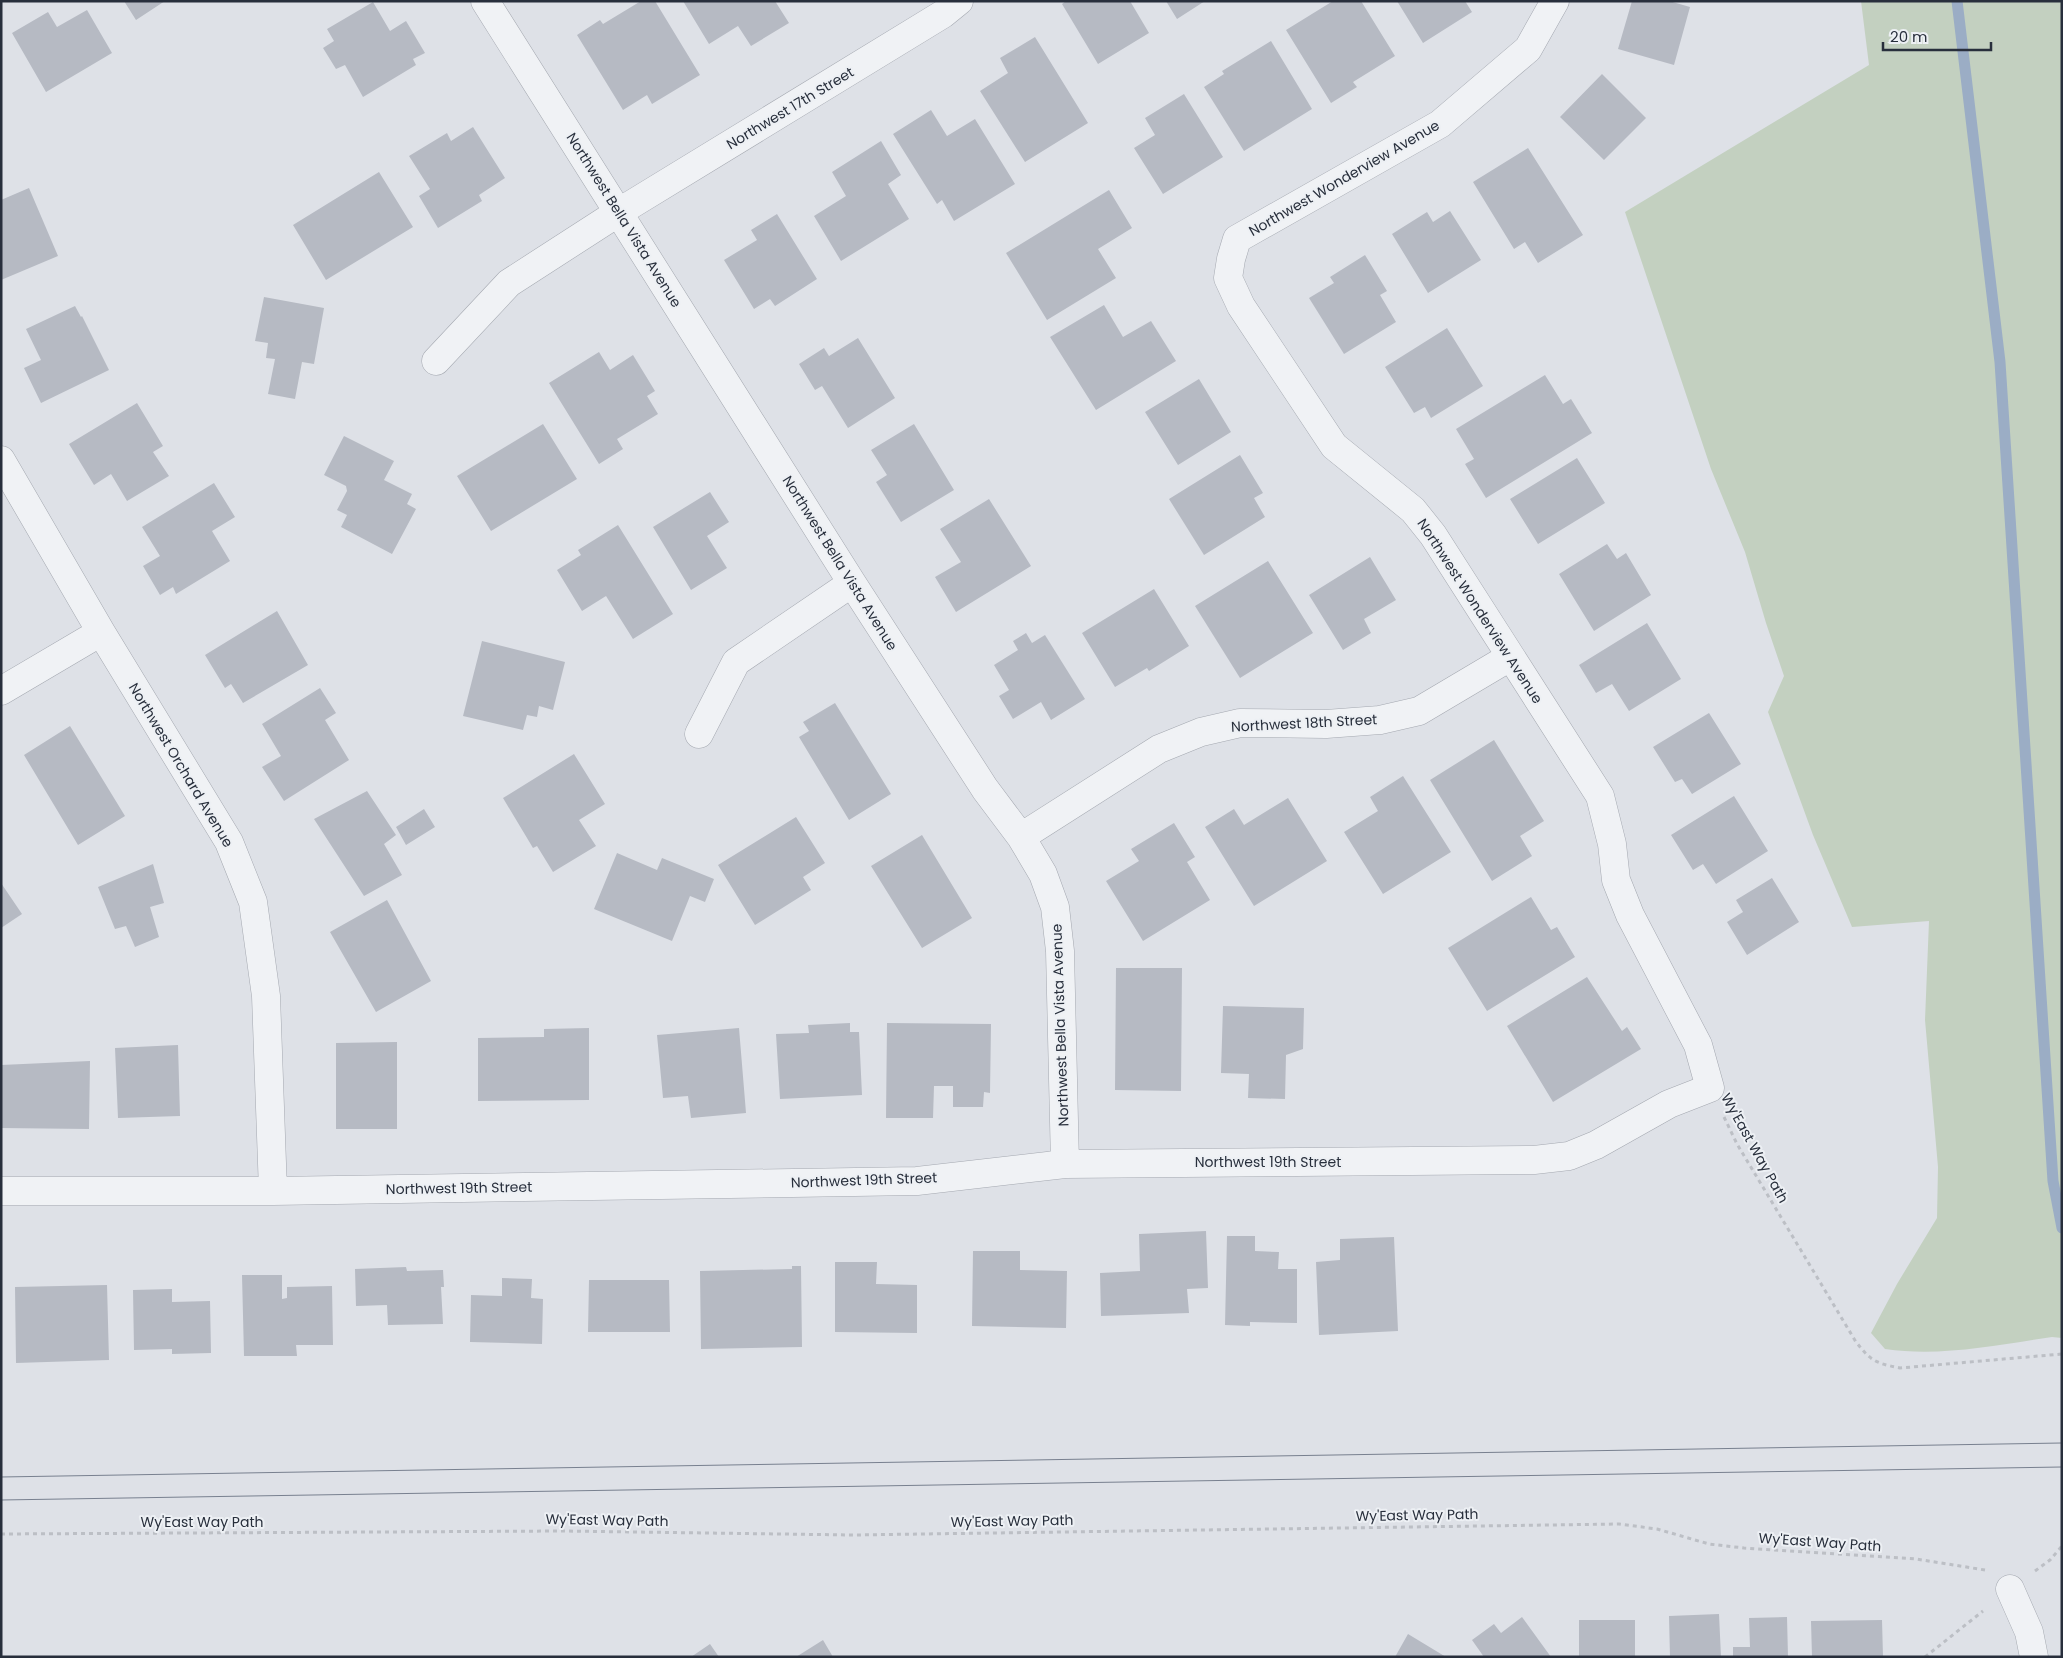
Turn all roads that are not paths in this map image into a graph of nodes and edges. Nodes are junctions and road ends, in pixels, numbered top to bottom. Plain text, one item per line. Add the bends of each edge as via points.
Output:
1 (485, 1) edge
2 (959, 1) edge
3 (1555, 1) edge
4 (619, 212) junction
5 (436, 361) dead end
6 (1, 460) edge
7 (852, 583) junction
8 (101, 632) junction
9 (1510, 657) junction
10 (1, 690) edge
11 (699, 734) dead end
12 (1021, 837) junction
13 (1710, 1088) joint
14 (1065, 1164) junction
15 (1, 1191) edge
16 (273, 1191) junction
17 (2010, 1588) road end
18 (2034, 1657) edge

1 - 4 street, Northwest Bella Vista Avenue
2 - 4 street, Northwest 17th Street via 944,14
3 - 9 street, Northwest Wonderview Avenue via 1528,49 1440,124 1237,239 1228,278 1240,306 1334,446 1414,510
4 - 5 street, Northwest 17th Street via 509,283
4 - 7 street, Northwest Bella Vista Avenue
6 - 8 street, Northwest Orchard Avenue
7 - 11 street via 736,662
7 - 12 street, Northwest Bella Vista Avenue via 985,789
8 - 10 street
8 - 16 street, Northwest Orchard Avenue via 229,842 253,902 266,996
9 - 12 street, Northwest 18th Street via 1420,710 1380,720 1326,724 1240,723 1201,732 1159,749
9 - 13 street, Northwest Wonderview Avenue via 1600,796 1612,844 1616,880 1630,915 1698,1045
12 - 14 street, Northwest Bella Vista Avenue via 1043,874 1055,907 1060,952
13 - 14 street, Northwest 19th Street via 1669,1104 1596,1145 1569,1156 1534,1160
14 - 16 street, Northwest 19th Street via 917,1181
15 - 16 street, Northwest 19th Street
17 - 18 street via 2029,1632

